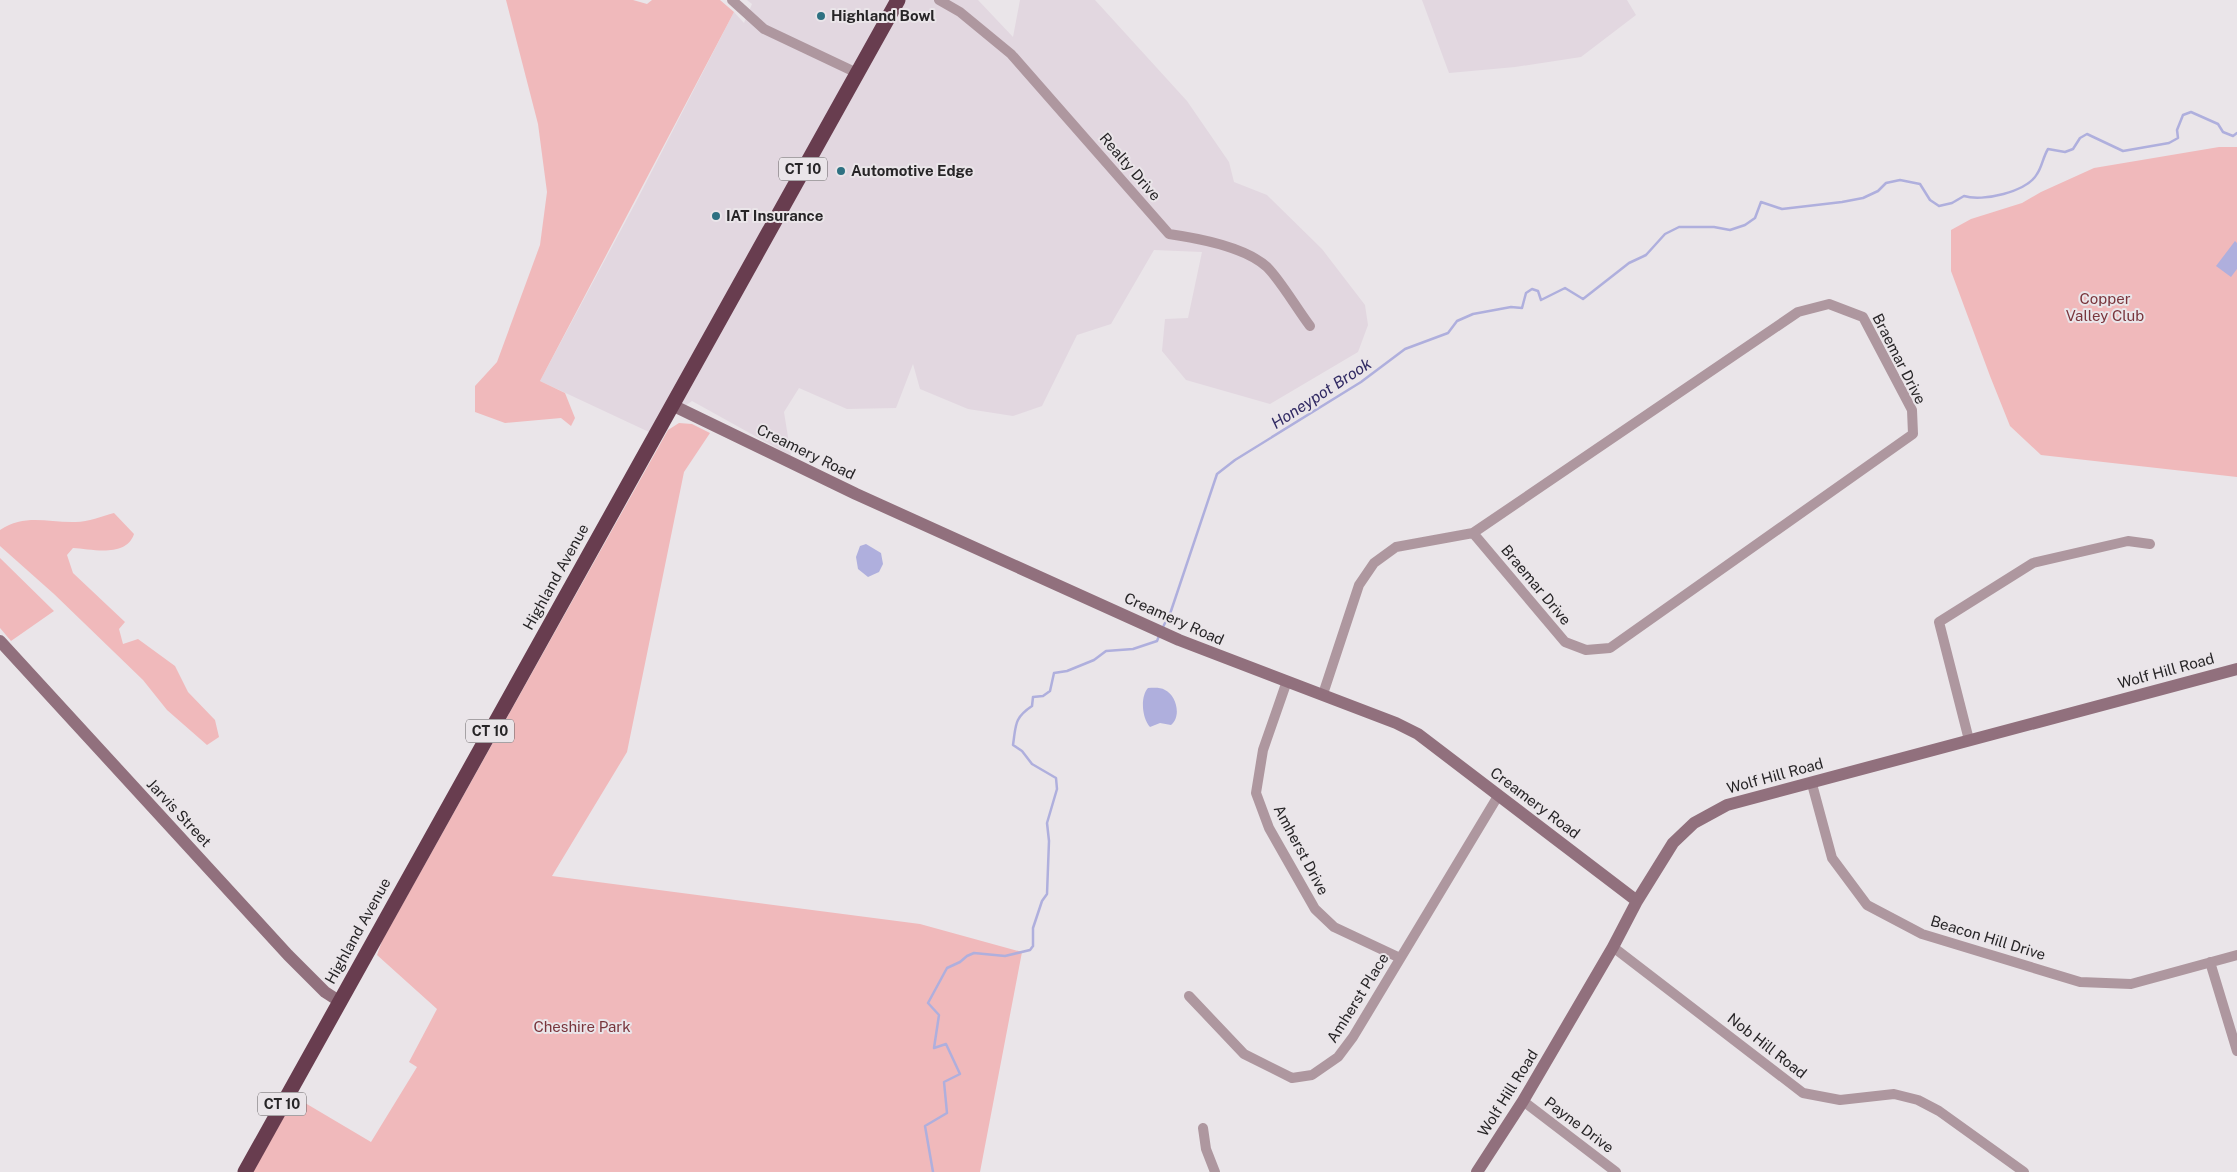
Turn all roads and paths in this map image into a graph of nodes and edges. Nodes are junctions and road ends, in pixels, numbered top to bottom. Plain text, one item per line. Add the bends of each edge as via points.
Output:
1 (732, 0) edge
2 (898, 0) edge
3 (939, 0) edge
4 (857, 73) junction
5 (1310, 326) dead end
6 (672, 404) junction
7 (1473, 533) junction
8 (2150, 544) dead end
9 (0, 641) edge
10 (2237, 669) edge
11 (1287, 681) junction
12 (1323, 694) junction
13 (1969, 740) junction
14 (1812, 784) junction
15 (1498, 796) junction
16 (1637, 901) junction
17 (1613, 947) junction
18 (2237, 955) edge
19 (1400, 958) junction
20 (2210, 962) junction
21 (1190, 996) dead end
22 (339, 1001) junction
23 (2237, 1051) edge
24 (1523, 1101) junction
25 (1203, 1128) dead end
26 (245, 1172) edge
27 (1215, 1172) edge
28 (1477, 1172) edge
29 (1616, 1172) edge
30 (2024, 1172) edge

1 - 4 street via 764,29
2 - 4 highway, Highland Avenue / CT 10
3 - 5 street, Realty Drive via 960,12 1011,54 1169,234 1209,240 1254,259 1266,267
4 - 6 highway, Highland Avenue / CT 10
6 - 11 street, Creamery Road via 874,503 1216,656
6 - 22 highway, Highland Avenue / CT 10
7 - 7 street, Braemar Drive via 1798,312 1830,304 1863,317 1912,410 1913,434 1610,648 1586,650 1565,642
7 - 12 street, Braemar Drive via 1396,547 1374,563 1359,584
8 - 13 street via 2128,541 2033,563 1939,622
9 - 22 street, Jarvis Street via 294,961 325,992
10 - 13 street, Wolf Hill Road
11 - 12 street, Creamery Road
11 - 19 street, Amherst Drive via 1263,750 1256,793 1270,828 1315,909 1334,927
12 - 15 street, Creamery Road via 1418,734
13 - 14 street, Wolf Hill Road
14 - 16 street, Wolf Hill Road via 1728,805 1694,823 1673,843
14 - 20 street, Beacon Hill Drive via 1837,866 1867,905 1922,934 2080,982 2132,984
15 - 16 street, Creamery Road
15 - 19 street, Amherst Place
16 - 17 street, Wolf Hill Road
17 - 24 street, Wolf Hill Road
17 - 30 street, Nob Hill Road via 1803,1093 1840,1100 1894,1094 1918,1100 1940,1111
18 - 20 street, Beacon Hill Drive
19 - 21 street, Amherst Place via 1354,1037 1338,1057 1312,1075 1292,1078 1244,1054
20 - 23 street
22 - 26 highway, Highland Avenue / CT 10
24 - 28 street, Wolf Hill Road
24 - 29 street, Payne Drive
25 - 27 street via 1206,1149

